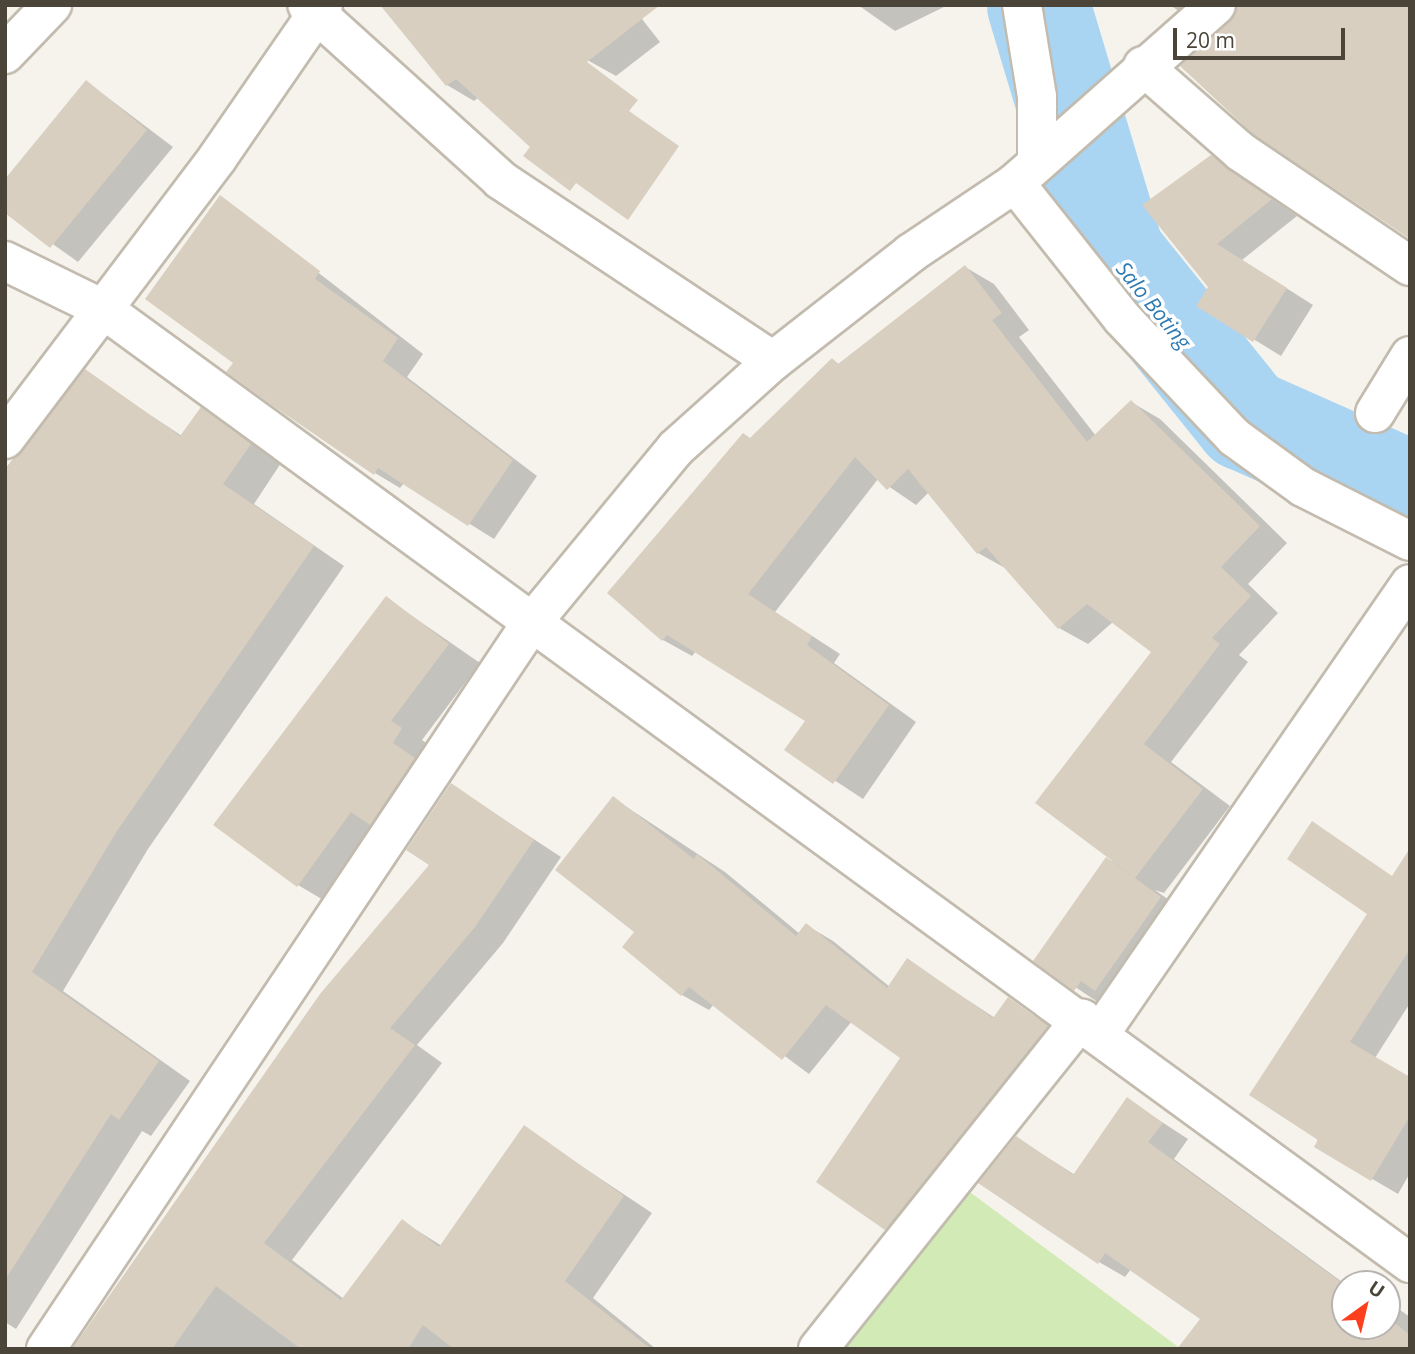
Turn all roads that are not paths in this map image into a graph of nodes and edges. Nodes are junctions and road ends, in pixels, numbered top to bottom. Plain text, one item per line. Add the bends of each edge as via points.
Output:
1 (52, 5) edge
2 (1023, 5) edge
3 (1216, 5) edge
4 (314, 8) edge
5 (5, 54) edge
6 (1130, 77) junction
7 (1035, 162) junction
8 (5, 261) edge
9 (1410, 266) edge
10 (103, 309) junction
11 (1410, 356) edge
12 (773, 362) junction
13 (1375, 413) dead end
14 (5, 439) edge
15 (1410, 541) edge
16 (1410, 584) edge
17 (530, 625) junction
18 (1092, 1025) junction
19 (1410, 1263) edge
20 (46, 1349) edge
21 (818, 1349) edge

1 - 5 street
2 - 7 street via 1037,97
3 - 6 street
4 - 10 street via 219,157
4 - 12 street via 501,180
6 - 7 street
6 - 9 street
7 - 12 street
7 - 15 street via 1122,318 1234,437 1303,487
8 - 10 street
10 - 14 street
10 - 17 street
11 - 13 street
12 - 17 street via 676,448
16 - 18 street
17 - 18 street
17 - 20 street
18 - 19 street
18 - 21 street

